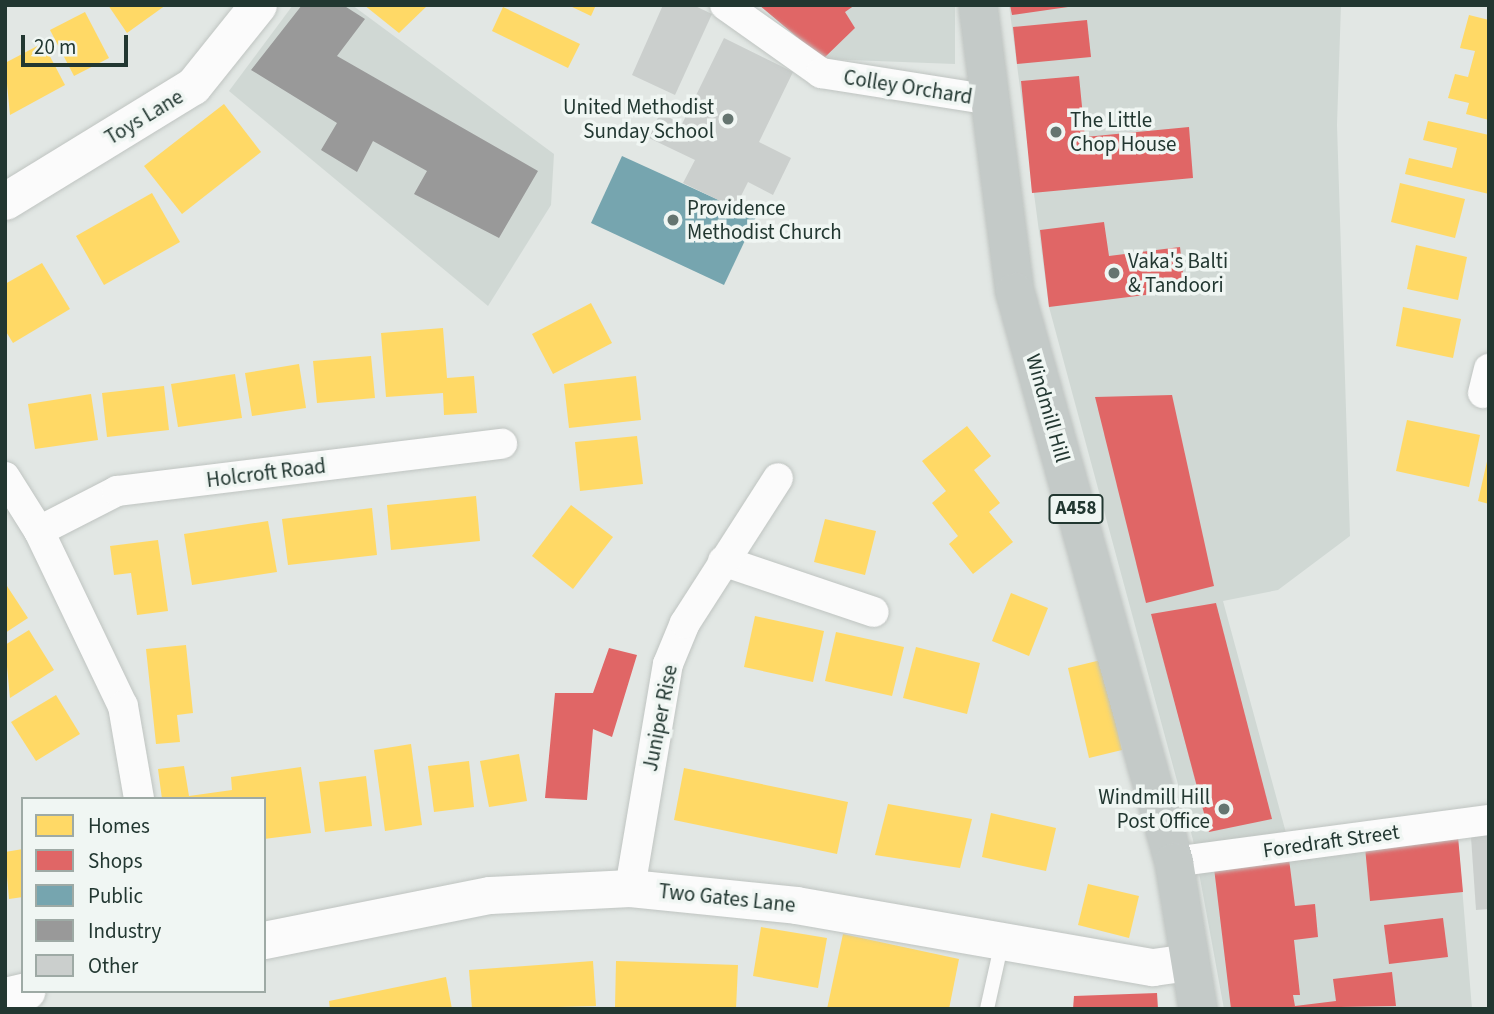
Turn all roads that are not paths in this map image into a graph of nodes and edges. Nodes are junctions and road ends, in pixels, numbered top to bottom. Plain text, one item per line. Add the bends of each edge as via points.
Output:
1 (258, 5) edge
2 (725, 5) edge
3 (978, 5) edge
4 (986, 99) junction
5 (5, 201) edge
6 (502, 444) dead end
7 (5, 477) edge
8 (778, 478) dead end
9 (39, 531) junction
10 (723, 561) junction
11 (874, 612) dead end
12 (139, 797) edge
13 (1489, 820) edge
14 (1174, 862) junction
15 (630, 888) junction
16 (266, 940) edge
17 (1002, 940) junction
18 (1189, 962) junction
19 (987, 1009) edge
20 (1198, 1009) edge

1 - 5 street, Toys Lane via 193,86
2 - 4 street, Colley Orchard via 821,73
3 - 4 highway, Windmill Hill / A458
4 - 14 highway, Windmill Hill / A458 via 1015,292
6 - 9 street, Holcroft Road via 117,491
7 - 9 street
8 - 10 street, Juniper Rise
9 - 12 street via 123,706
10 - 11 street
10 - 15 street, Juniper Rise via 668,664
13 - 14 street, Foredraft Street
14 - 18 highway, Windmill Hill / A458
15 - 16 street, Two Gates Lane via 490,895
15 - 17 street, Two Gates Lane via 796,905
17 - 18 street, Two Gates Lane via 1153,967
17 - 19 lane
18 - 20 highway, Windmill Hill / A458

